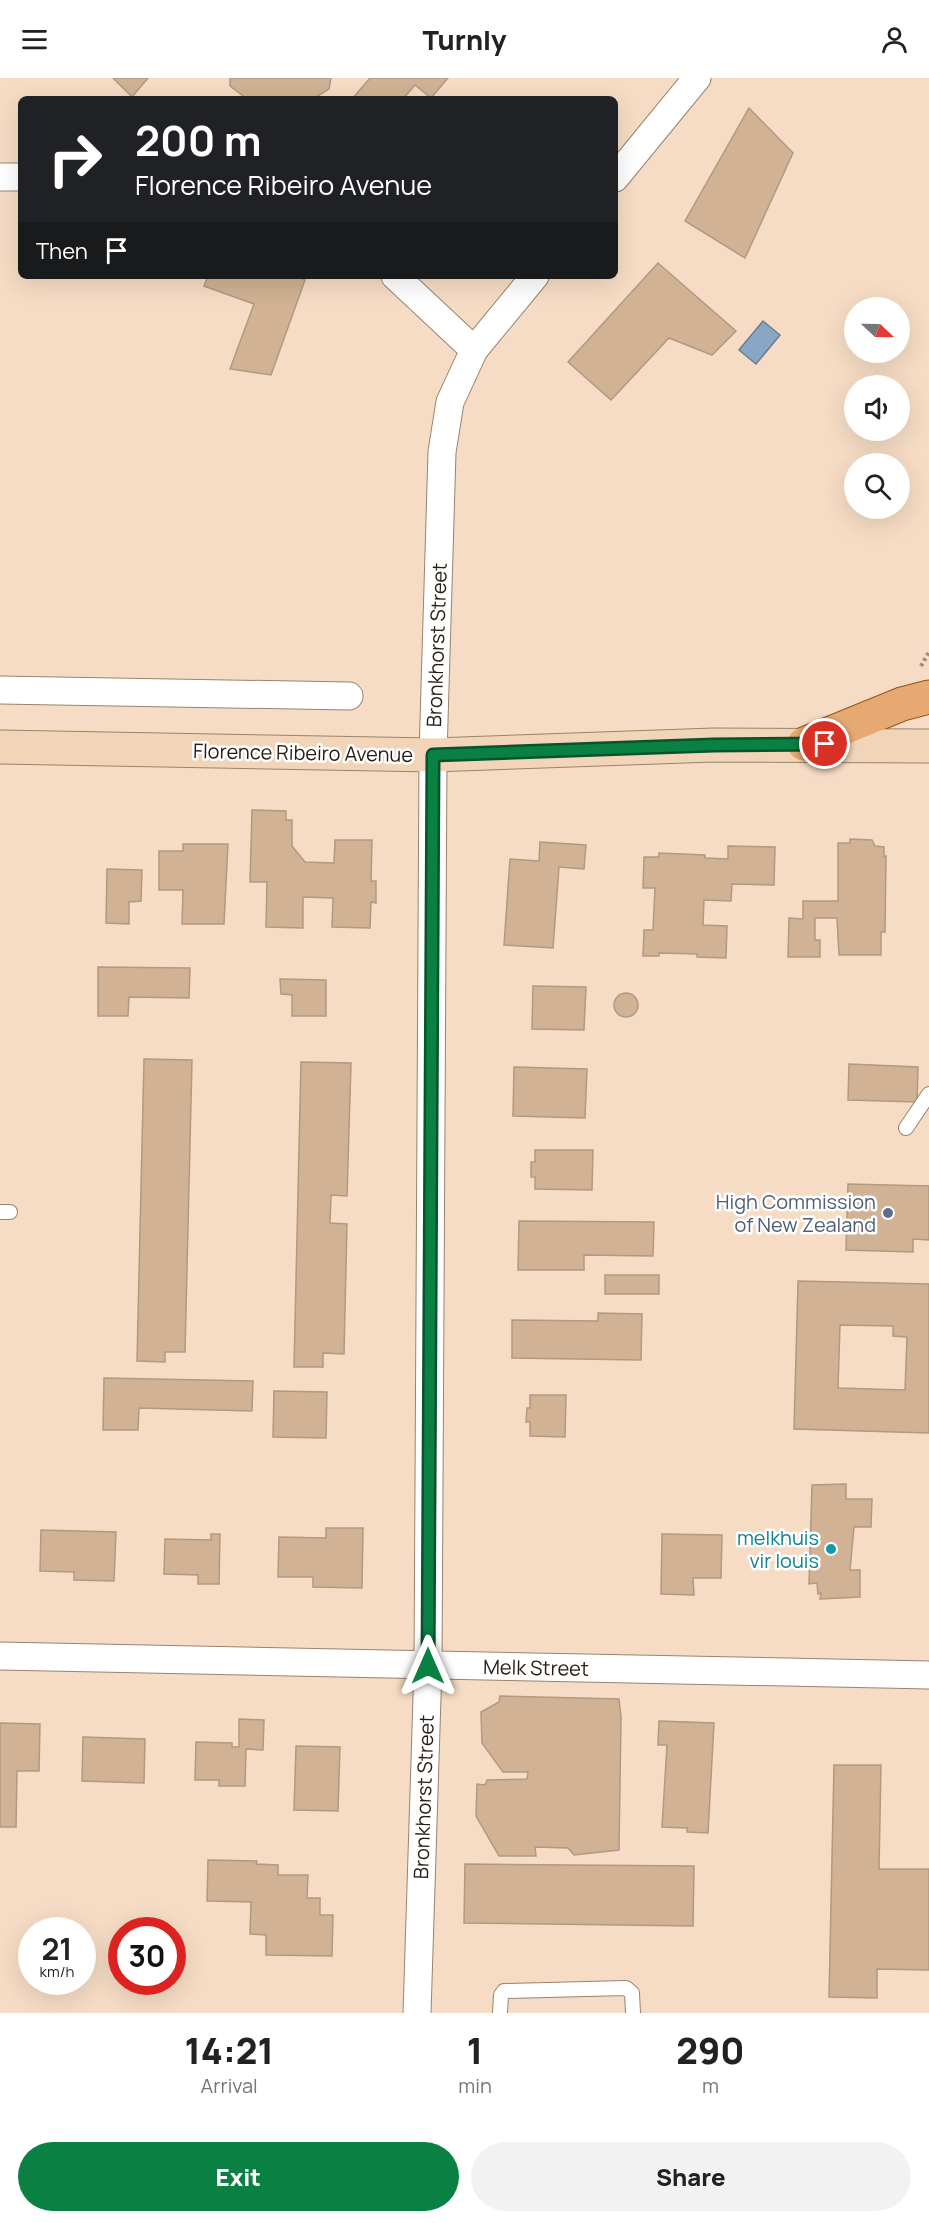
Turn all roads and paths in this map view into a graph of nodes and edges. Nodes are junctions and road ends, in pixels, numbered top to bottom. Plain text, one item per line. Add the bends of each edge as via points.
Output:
1 (697, 78) edge
2 (618, 174) edge
3 (0, 177) edge
4 (18, 177) edge
5 (398, 279) edge
6 (533, 279) edge
7 (474, 350) junction
8 (0, 690) edge
9 (349, 696) dead end
10 (929, 697) edge
11 (804, 744) junction
12 (929, 746) edge
13 (0, 747) edge
14 (433, 755) junction
15 (929, 1094) edge
16 (906, 1128) dead end
17 (0, 1656) edge
18 (428, 1666) junction
19 (929, 1675) edge
20 (417, 2013) edge
21 (500, 2013) edge
22 (633, 2013) edge

1 - 2 street
3 - 4 street
5 - 7 street
6 - 7 street, Bronkhorst Street
7 - 14 street, Bronkhorst Street via 450,402 442,452
8 - 9 street
10 - 11 main road
11 - 12 main road, Florence Ribeiro Avenue
11 - 14 main road, Florence Ribeiro Avenue
13 - 14 main road, Florence Ribeiro Avenue
14 - 18 street, Bronkhorst Street
15 - 16 lane
17 - 18 street, Melk Street
18 - 19 street, Melk Street
18 - 20 street, Bronkhorst Street
21 - 22 lane via 504,1991 626,1988 632,1993

